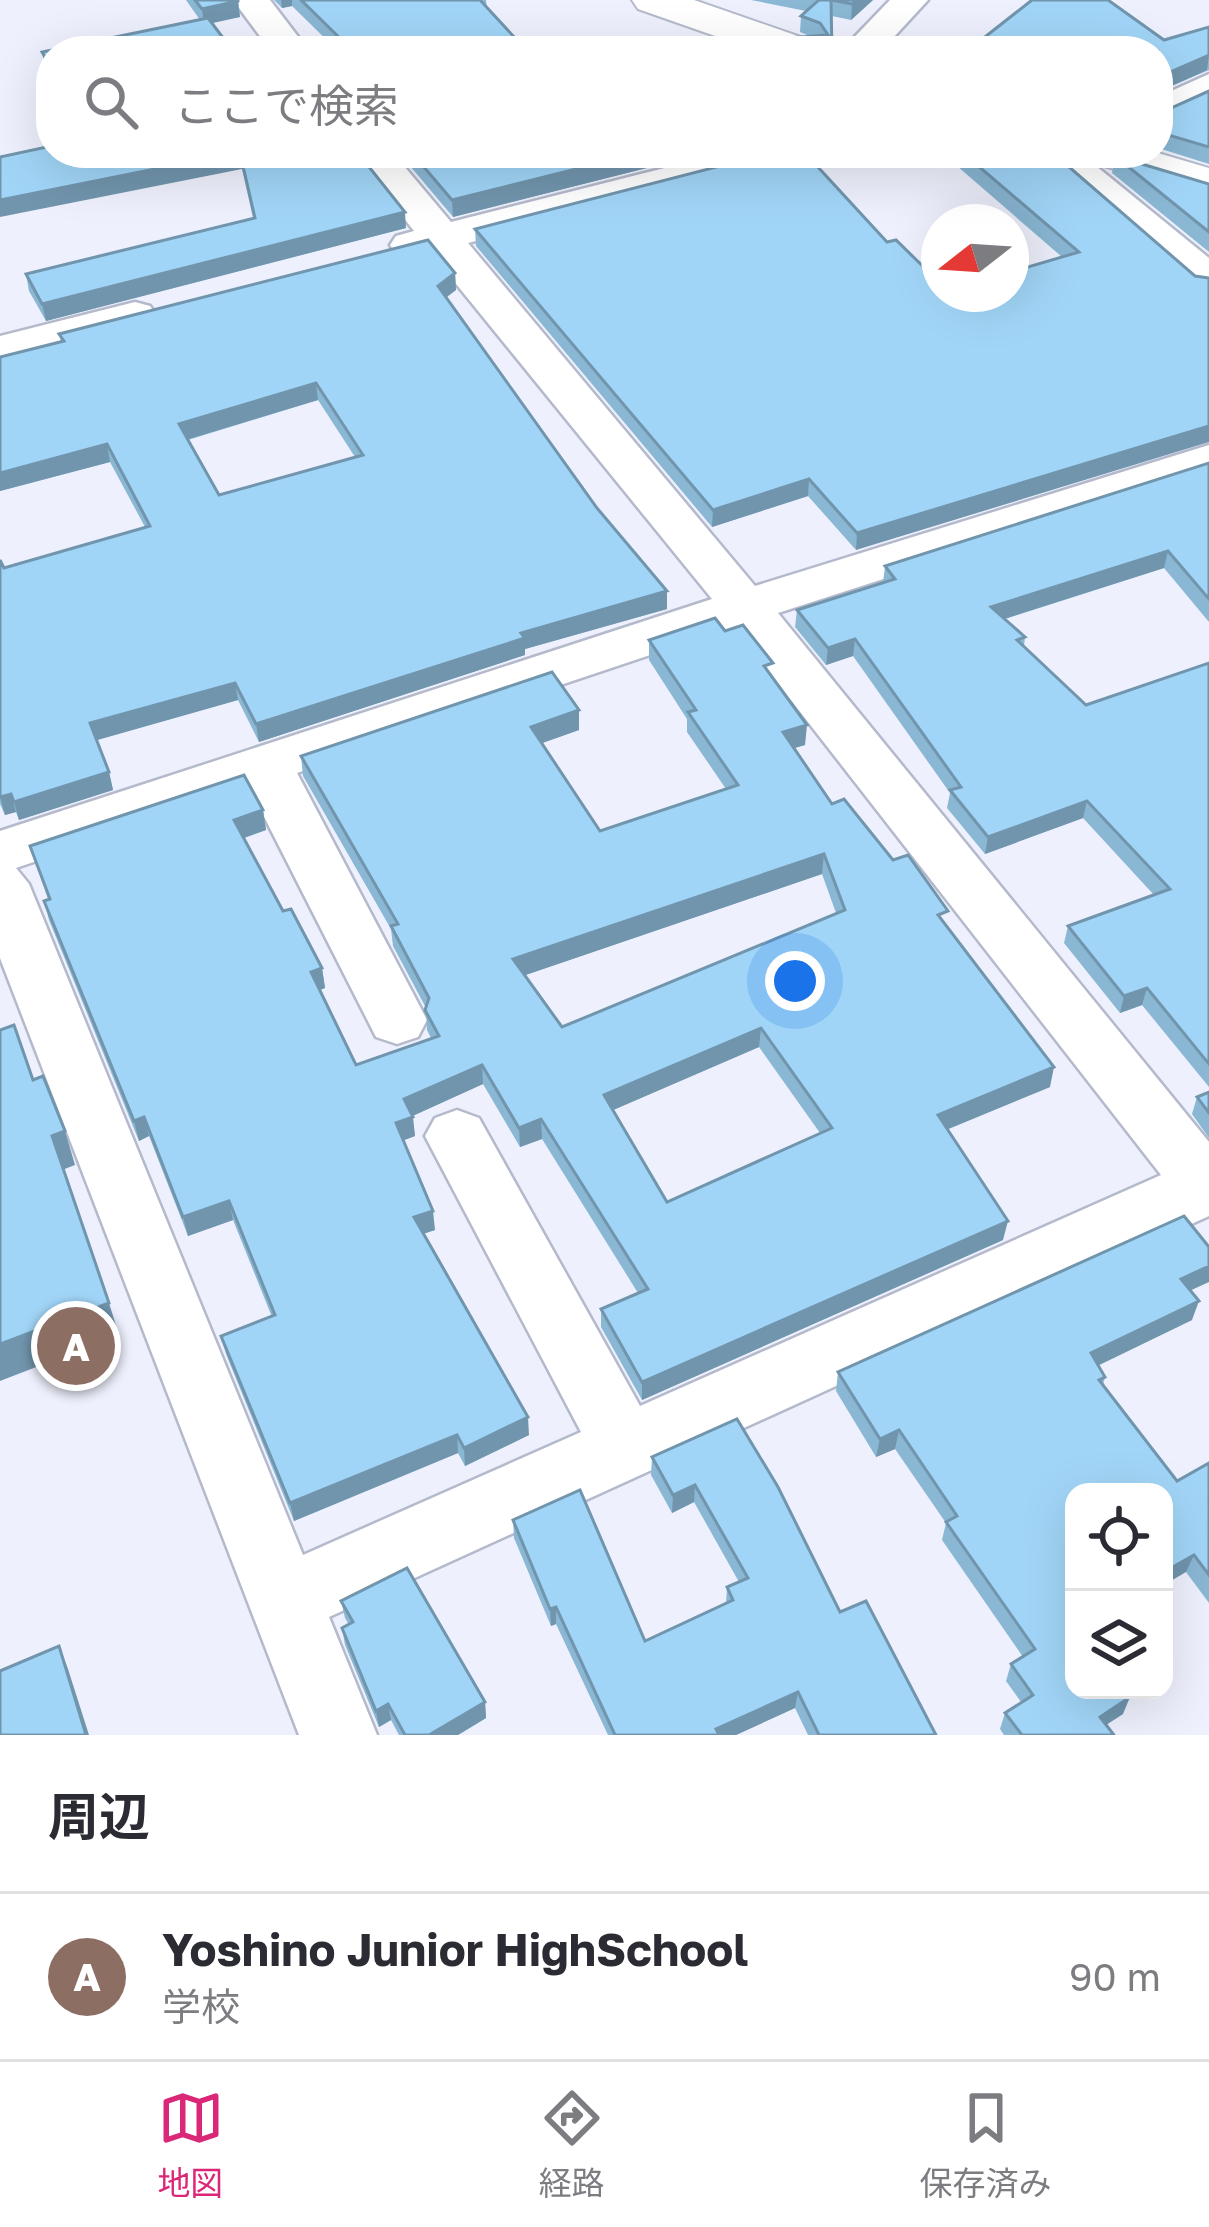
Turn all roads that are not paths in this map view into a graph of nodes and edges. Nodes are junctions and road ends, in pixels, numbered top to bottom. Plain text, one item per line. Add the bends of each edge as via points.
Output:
1 (251, 0) edge
2 (653, 0) edge
3 (910, 0) edge
4 (279, 36) edge
5 (757, 36) edge
6 (875, 36) edge
7 (1209, 86) edge
8 (1173, 105) edge
9 (384, 168) edge
10 (712, 168) edge
11 (1074, 168) edge
12 (1160, 168) edge
13 (1209, 183) edge
14 (441, 237) junction
15 (372, 255) edge
16 (1209, 280) edge
17 (186, 302) edge
18 (0, 350) edge
19 (1209, 459) edge
20 (746, 608) junction
21 (265, 764) junction
22 (0, 852) edge
23 (0, 884) edge
24 (397, 1020) dead end
25 (457, 1136) dead end
26 (1208, 1185) edge
27 (625, 1446) junction
28 (283, 1600) junction
29 (338, 1735) edge

1 - 4 street
2 - 5 street
3 - 6 street
7 - 8 street
9 - 14 street
10 - 14 street
11 - 16 street
12 - 13 street
14 - 15 street
14 - 20 street
17 - 18 street
19 - 20 street
20 - 21 street
20 - 26 street
21 - 22 street
21 - 24 street
23 - 28 street
25 - 27 street
26 - 27 street
27 - 28 street
28 - 29 street

